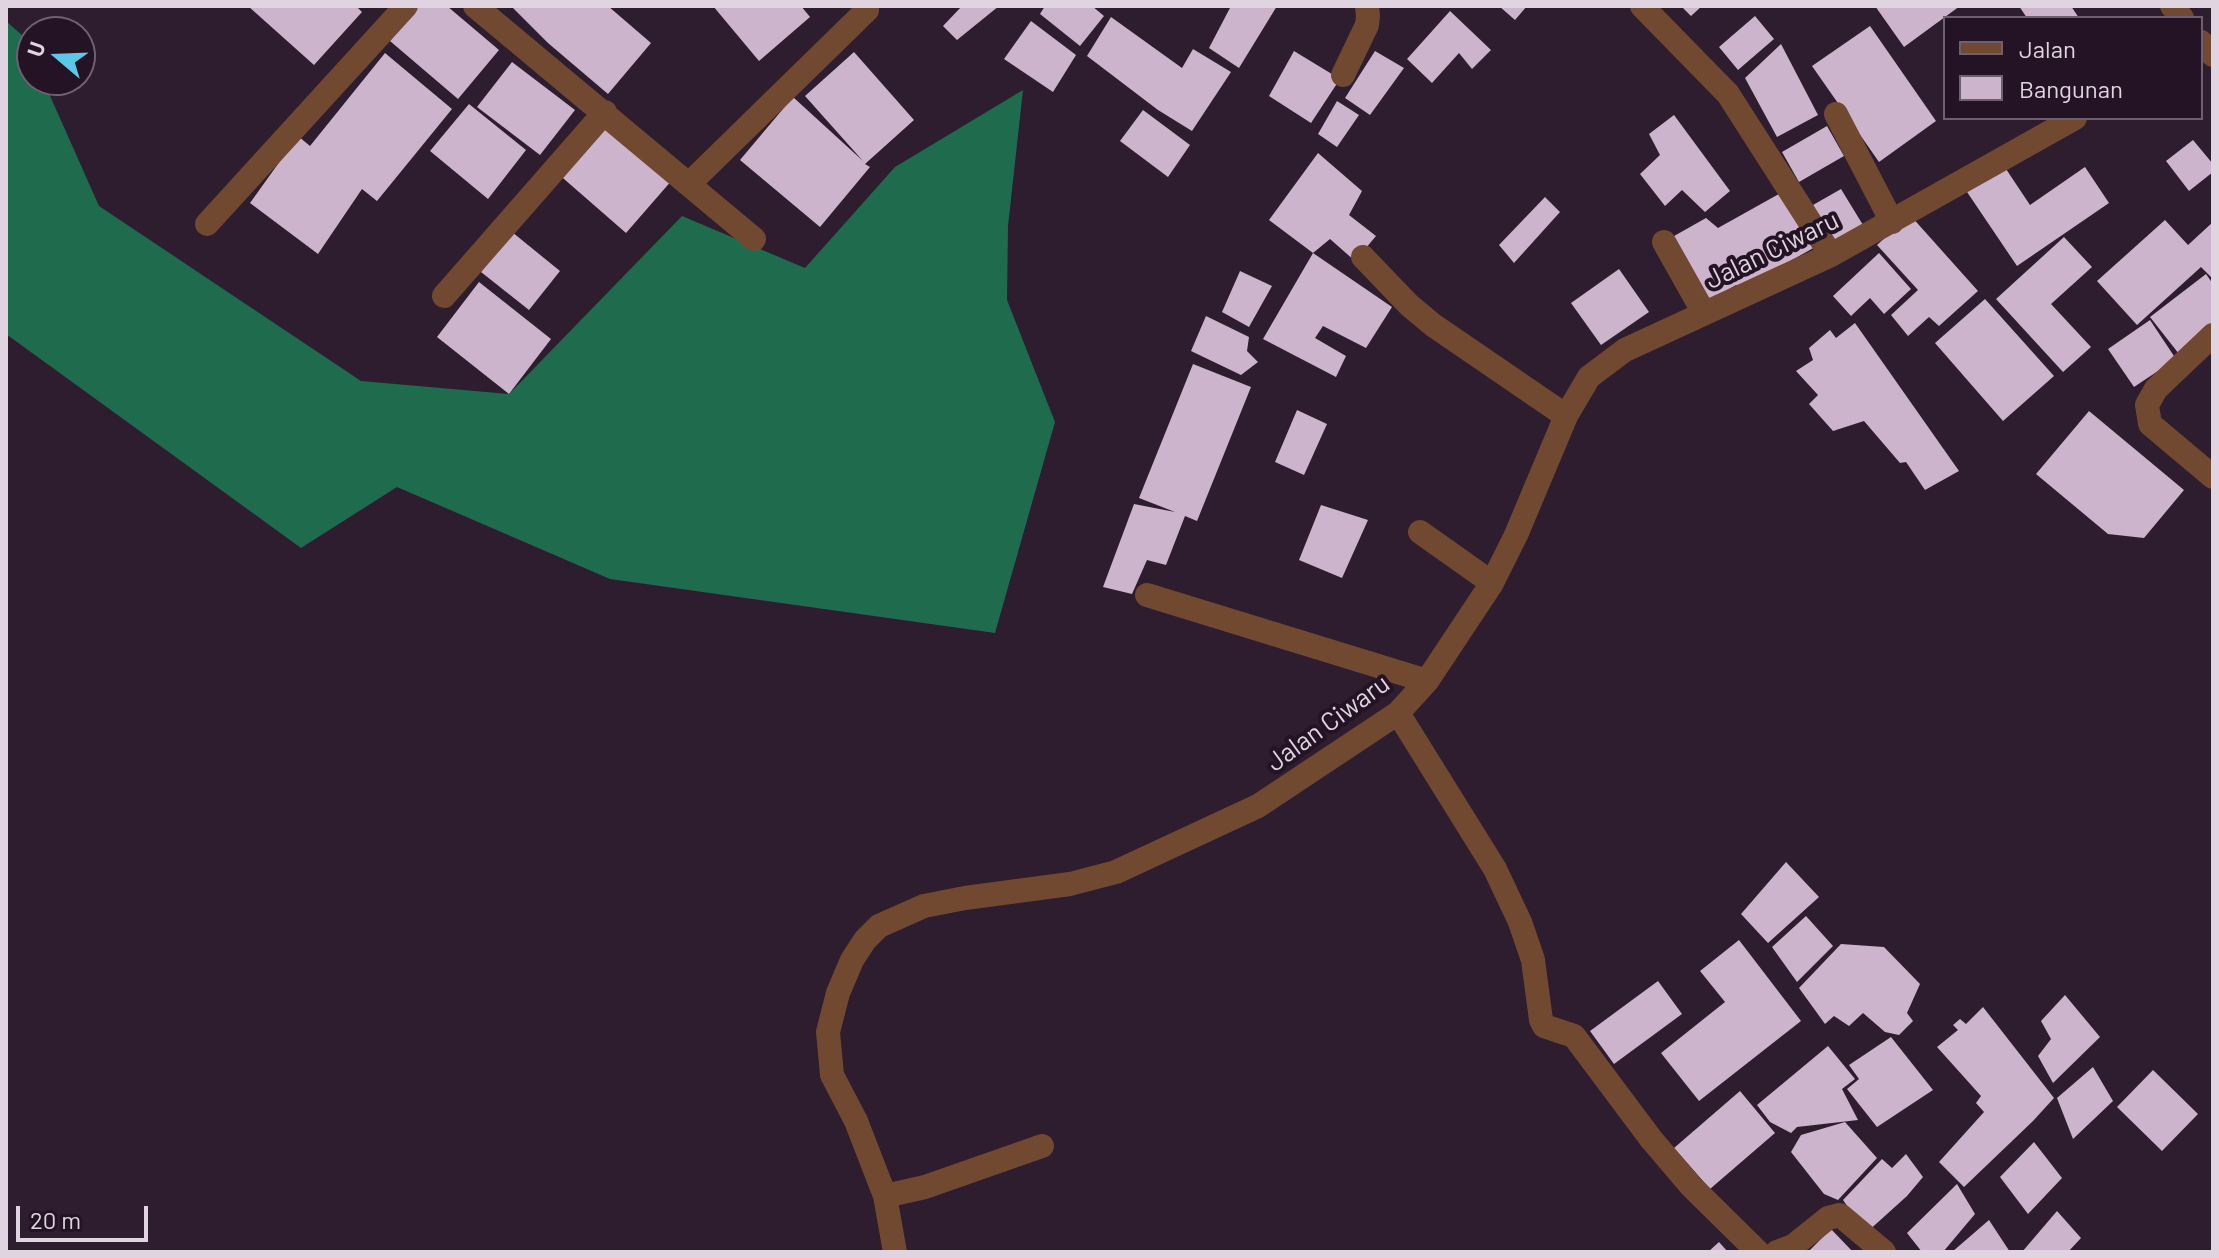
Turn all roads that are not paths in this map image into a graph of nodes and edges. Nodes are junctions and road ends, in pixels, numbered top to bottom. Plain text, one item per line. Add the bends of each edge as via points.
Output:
1 (406, 6) edge
2 (475, 6) edge
3 (1367, 6) edge
4 (1642, 6) edge
5 (867, 10) dead end
6 (1343, 75) dead end
7 (605, 112) junction
8 (1836, 114) dead end
9 (2071, 120) edge
10 (689, 184) junction
11 (1892, 222) junction
12 (207, 224) dead end
13 (754, 239) dead end
14 (1664, 242) dead end
15 (1831, 255) junction
16 (1363, 257) dead end
17 (444, 296) dead end
18 (1704, 313) junction
19 (2213, 335) edge
20 (1566, 416) junction
21 (2213, 477) edge
22 (1420, 532) dead end
23 (1492, 583) junction
24 (1147, 595) dead end
25 (1427, 681) junction
26 (1398, 713) junction
27 (1042, 1146) dead end
28 (885, 1196) junction
29 (895, 1252) edge
30 (1758, 1252) edge
31 (1777, 1252) edge
32 (1884, 1252) edge

1 - 12 street
2 - 7 street
3 - 6 street via 1367,25
4 - 15 street via 1728,94
5 - 10 street
7 - 10 street
7 - 17 street
8 - 11 street
9 - 11 street, Jalan Ciwaru
10 - 13 street
11 - 15 street, Jalan Ciwaru
14 - 18 street
15 - 18 street, Jalan Ciwaru
16 - 20 street via 1433,325
18 - 20 street, Jalan Ciwaru via 1625,350 1589,377
19 - 21 street via 2156,389 2147,405 2150,424
20 - 23 street, Jalan Ciwaru
22 - 23 street
23 - 25 street, Jalan Ciwaru
24 - 25 street
25 - 26 street, Jalan Ciwaru
26 - 28 street, Jalan Ciwaru via 1258,806 1116,872 924,906 879,926 852,960 828,1032 832,1075
26 - 30 street via 1495,869 1520,922 1533,960 1544,1026 1574,1036 1691,1186
27 - 28 street
28 - 29 street, Jalan Ciwaru
31 - 32 street via 1840,1215

